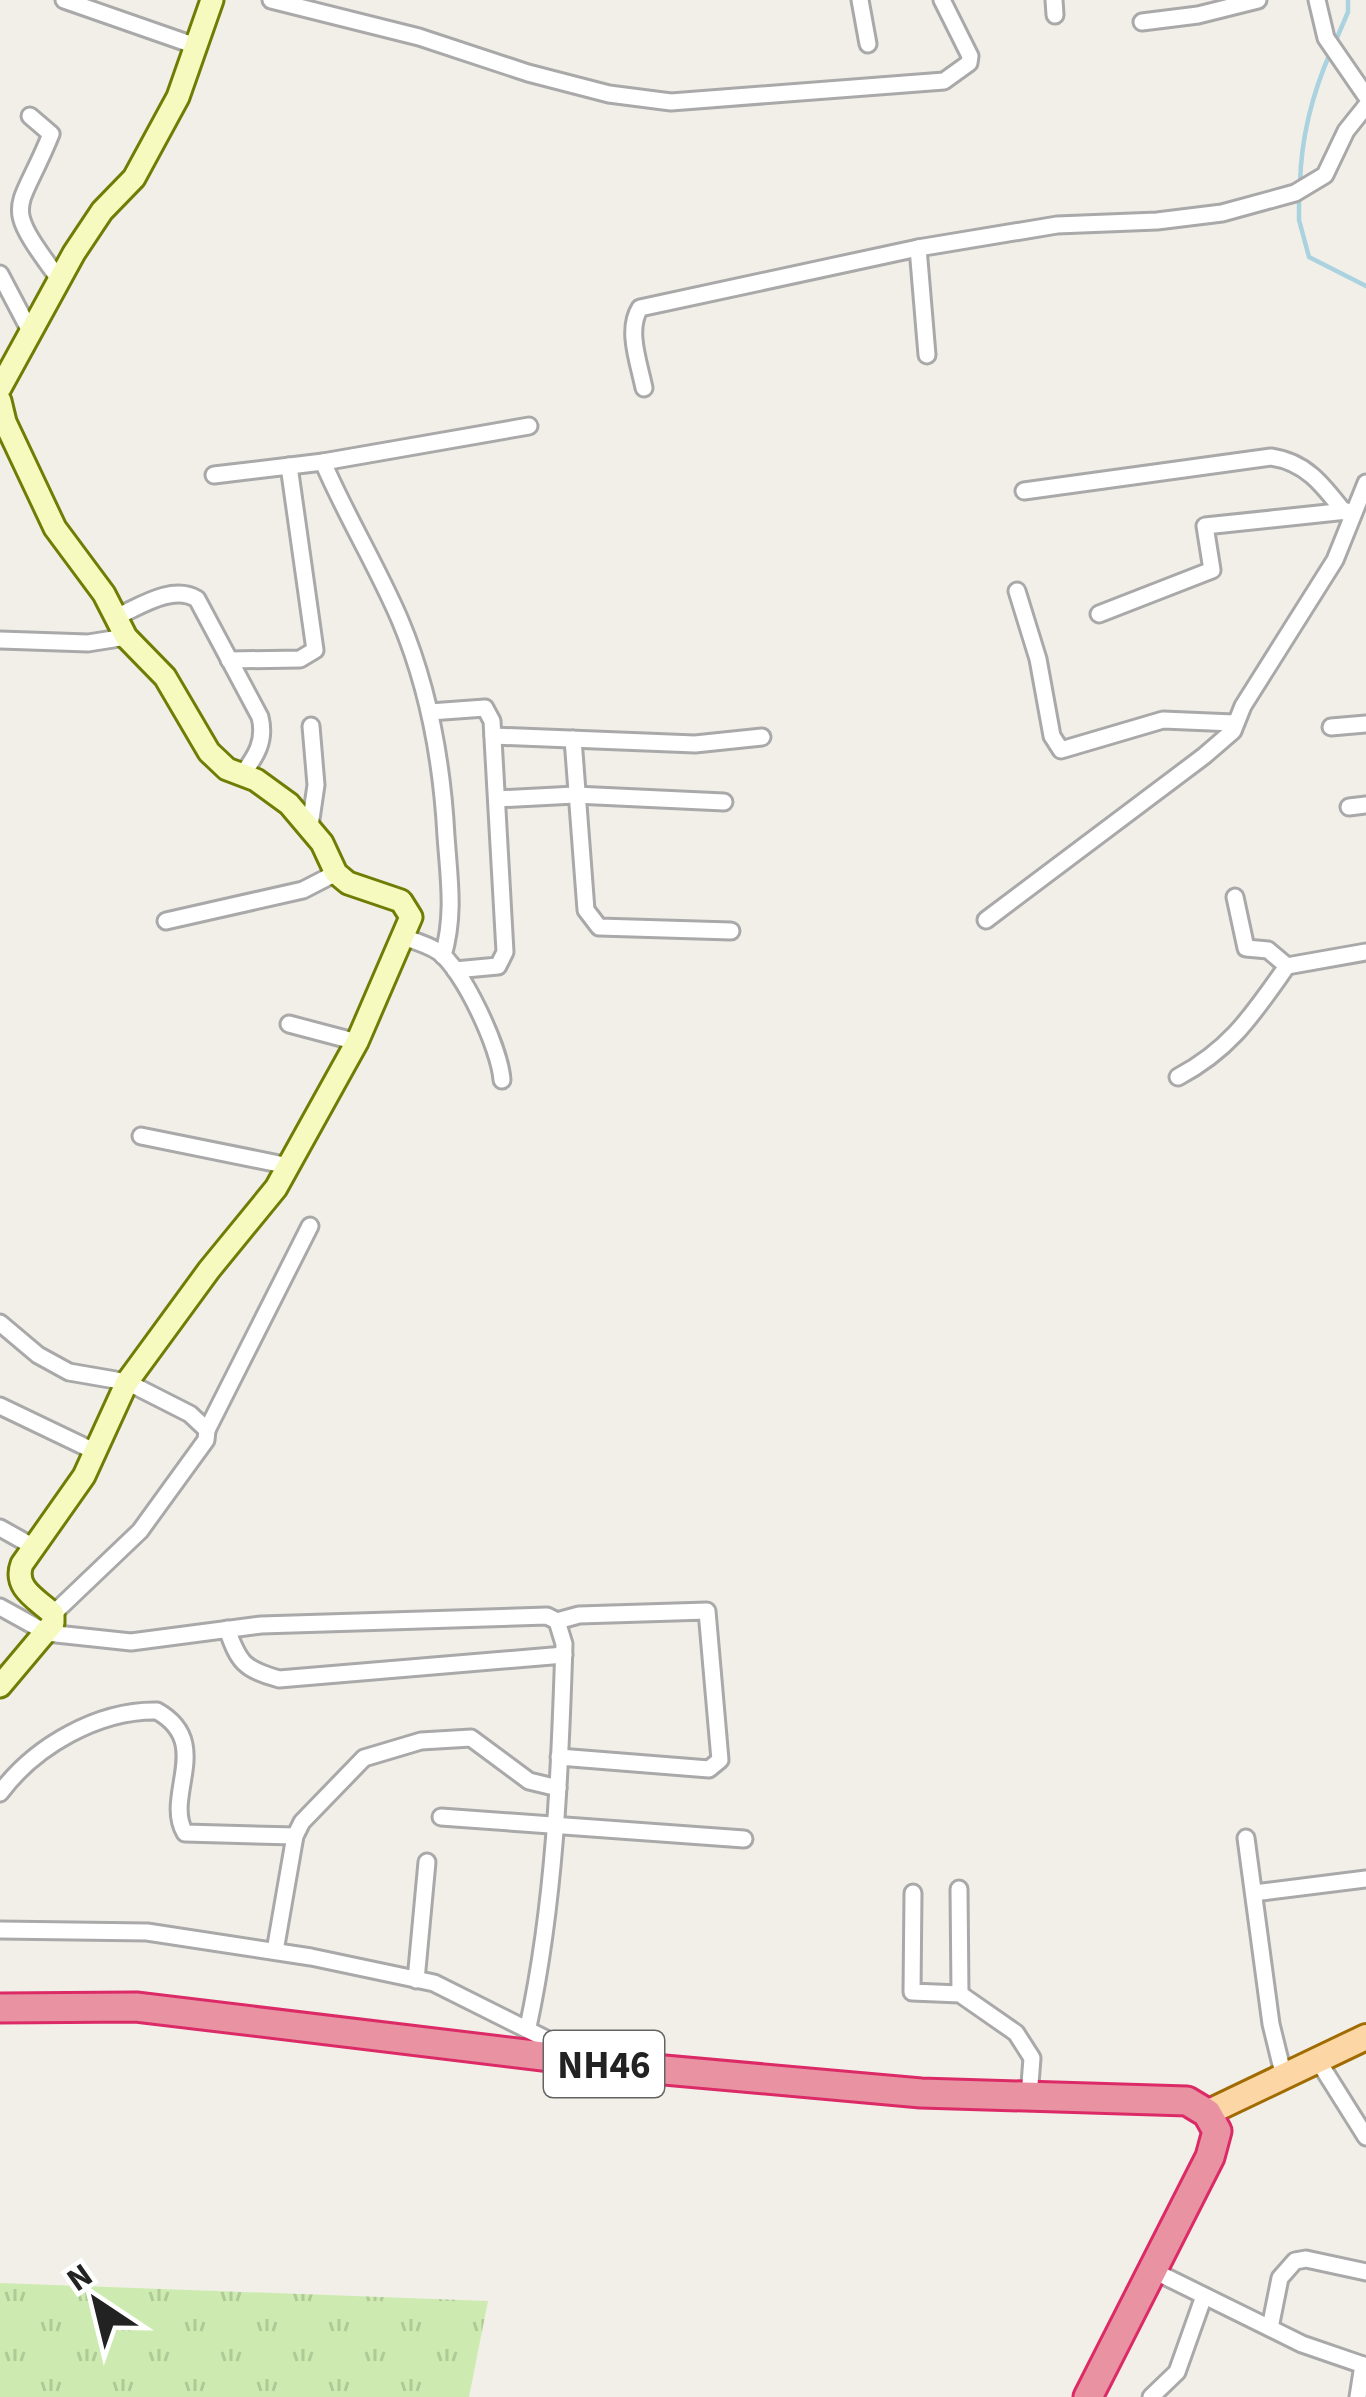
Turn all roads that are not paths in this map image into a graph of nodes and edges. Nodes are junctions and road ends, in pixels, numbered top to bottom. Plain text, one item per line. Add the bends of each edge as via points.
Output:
1 (64, 0) edge
2 (212, 0) edge
3 (271, 0) edge
4 (860, 0) edge
5 (941, 0) edge
6 (1258, 0) edge
7 (1317, 0) edge
8 (1142, 22) dead end
9 (868, 44) dead end
10 (196, 46) junction
11 (1366, 96) edge
12 (1366, 106) edge
13 (30, 116) dead end
14 (918, 248) junction
15 (0, 274) edge
16 (59, 278) junction
17 (30, 331) junction
18 (927, 355) dead end
19 (0, 388) edge
20 (644, 388) dead end
21 (0, 401) edge
22 (529, 426) dead end
23 (323, 462) junction
24 (289, 466) junction
25 (214, 475) dead end
26 (1366, 483) edge
27 (1024, 490) dead end
28 (1350, 511) junction
29 (1017, 591) dead end
30 (1099, 614) dead end
31 (121, 627) junction
32 (0, 640) edge
33 (229, 660) junction
34 (430, 712) junction
35 (1234, 723) junction
36 (1366, 724) edge
37 (311, 726) dead end
38 (1331, 727) dead end
39 (493, 736) junction
40 (761, 737) dead end
41 (573, 739) junction
42 (242, 775) junction
43 (574, 795) junction
44 (497, 799) junction
45 (724, 802) dead end
46 (310, 826) junction
47 (335, 873) junction
48 (1235, 897) dead end
49 (986, 920) dead end
50 (166, 921) dead end
51 (730, 931) dead end
52 (403, 937) junction
53 (1366, 952) edge
54 (443, 956) junction
55 (1287, 966) junction
56 (455, 970) junction
57 (290, 1024) dead end
58 (357, 1042) junction
59 (1178, 1077) dead end
60 (502, 1080) dead end
61 (141, 1136) dead end
62 (289, 1166) junction
63 (310, 1226) dead end
64 (0, 1323) edge
65 (127, 1382) junction
66 (0, 1406) edge
67 (207, 1430) junction
68 (96, 1452) junction
69 (0, 1528) edge
70 (34, 1547) junction
71 (0, 1607) edge
72 (557, 1622) junction
73 (50, 1623) junction
74 (227, 1629) junction
75 (564, 1655) junction
76 (3, 1678) edge
77 (560, 1757) junction
78 (558, 1788) junction
79 (0, 1793) edge
80 (442, 1817) dead end
81 (555, 1823) junction
82 (295, 1836) junction
83 (1246, 1838) dead end
84 (744, 1839) dead end
85 (427, 1862) dead end
86 (1366, 1879) edge
87 (959, 1889) dead end
88 (914, 1892) dead end
89 (1253, 1893) junction
90 (0, 1930) edge
91 (275, 1952) junction
92 (416, 1979) junction
93 (960, 1994) junction
94 (0, 2008) edge
95 (528, 2027) junction
96 (1366, 2037) edge
97 (1317, 2059) junction
98 (591, 2062) junction
99 (1285, 2078) junction
100 (1029, 2097) junction
101 (1207, 2113) junction
102 (1366, 2137) edge
103 (1154, 2271) junction
104 (1366, 2272) edge
105 (1204, 2296) junction
106 (1270, 2328) junction
107 (1365, 2366) edge
108 (1088, 2397) edge
109 (1150, 2397) edge
110 (1358, 2397) edge

1 - 10 street
2 - 10 street
3 - 5 street via 609,94 671,102 944,81 970,56
4 - 9 street
6 - 8 street
7 - 11 street via 1333,49
10 - 16 street via 134,178
12 - 14 street via 1333,164 1300,191 1222,213 1058,225
13 - 16 street via 51,134 17,212
14 - 18 street
14 - 20 street via 640,308 633,331
15 - 17 street
16 - 17 street
17 - 19 street
21 - 31 street via 56,528
22 - 23 street
23 - 24 street
23 - 34 street via 401,622
24 - 25 street
24 - 33 street via 315,650 300,659
26 - 28 street
27 - 28 street via 1271,457 1304,468
28 - 30 street via 1204,526 1212,570
28 - 35 street via 1335,560
29 - 35 street via 1060,750 1163,720
31 - 32 street via 88,643
31 - 33 street via 173,593 188,593
31 - 42 street via 165,677 209,752
33 - 42 street via 263,732
34 - 39 street via 485,708
34 - 54 street via 453,909
35 - 49 street via 1204,756
36 - 38 street
37 - 46 street
39 - 41 street
39 - 44 street
40 - 41 street via 695,744
41 - 43 street
42 - 46 street
43 - 44 street
43 - 45 street
43 - 51 street via 586,910 599,927
44 - 56 street via 505,952 498,965
46 - 47 street
47 - 50 street via 304,890
47 - 52 street via 406,905 411,917
48 - 55 street via 1246,948 1268,950
52 - 54 street
52 - 58 street
53 - 55 street
54 - 56 street
55 - 59 street via 1212,1059
56 - 60 street via 495,1047
57 - 58 street
58 - 62 street
61 - 62 street
62 - 65 street
63 - 67 street
64 - 65 street via 69,1372
65 - 67 street
65 - 68 street
66 - 68 street
67 - 73 street via 166,1501
68 - 70 street
69 - 70 street
70 - 73 street via 17,1576
71 - 73 street
72 - 74 street via 547,1616
72 - 75 street
72 - 77 street via 707,1611 719,1760 709,1769
73 - 74 street via 131,1642
73 - 76 street
74 - 75 street via 238,1659 279,1679
75 - 77 street
77 - 78 street
78 - 81 street
78 - 82 street via 530,1781 471,1738 421,1741 364,1758
79 - 82 street via 75,1730 157,1711 176,1726 185,1748 185,1833
80 - 81 street
81 - 84 street
81 - 95 street
82 - 91 street
83 - 89 street
85 - 92 street
86 - 89 street
87 - 93 street
88 - 93 street via 912,1992
89 - 99 street
90 - 91 street via 147,1933
91 - 92 street
92 - 95 street
93 - 100 street via 1026,2045
94 - 98 highway, NH46 via 136,2007
95 - 98 street
96 - 97 main road
97 - 99 main road
97 - 102 street
98 - 100 highway, NH46
99 - 101 main road
100 - 101 highway, NH46 via 1187,2102
101 - 103 highway via 1217,2131 1210,2157
103 - 105 street
103 - 108 highway
104 - 106 street via 1294,2261 1280,2278
105 - 106 street
105 - 109 street via 1178,2372
106 - 107 street
107 - 110 street

